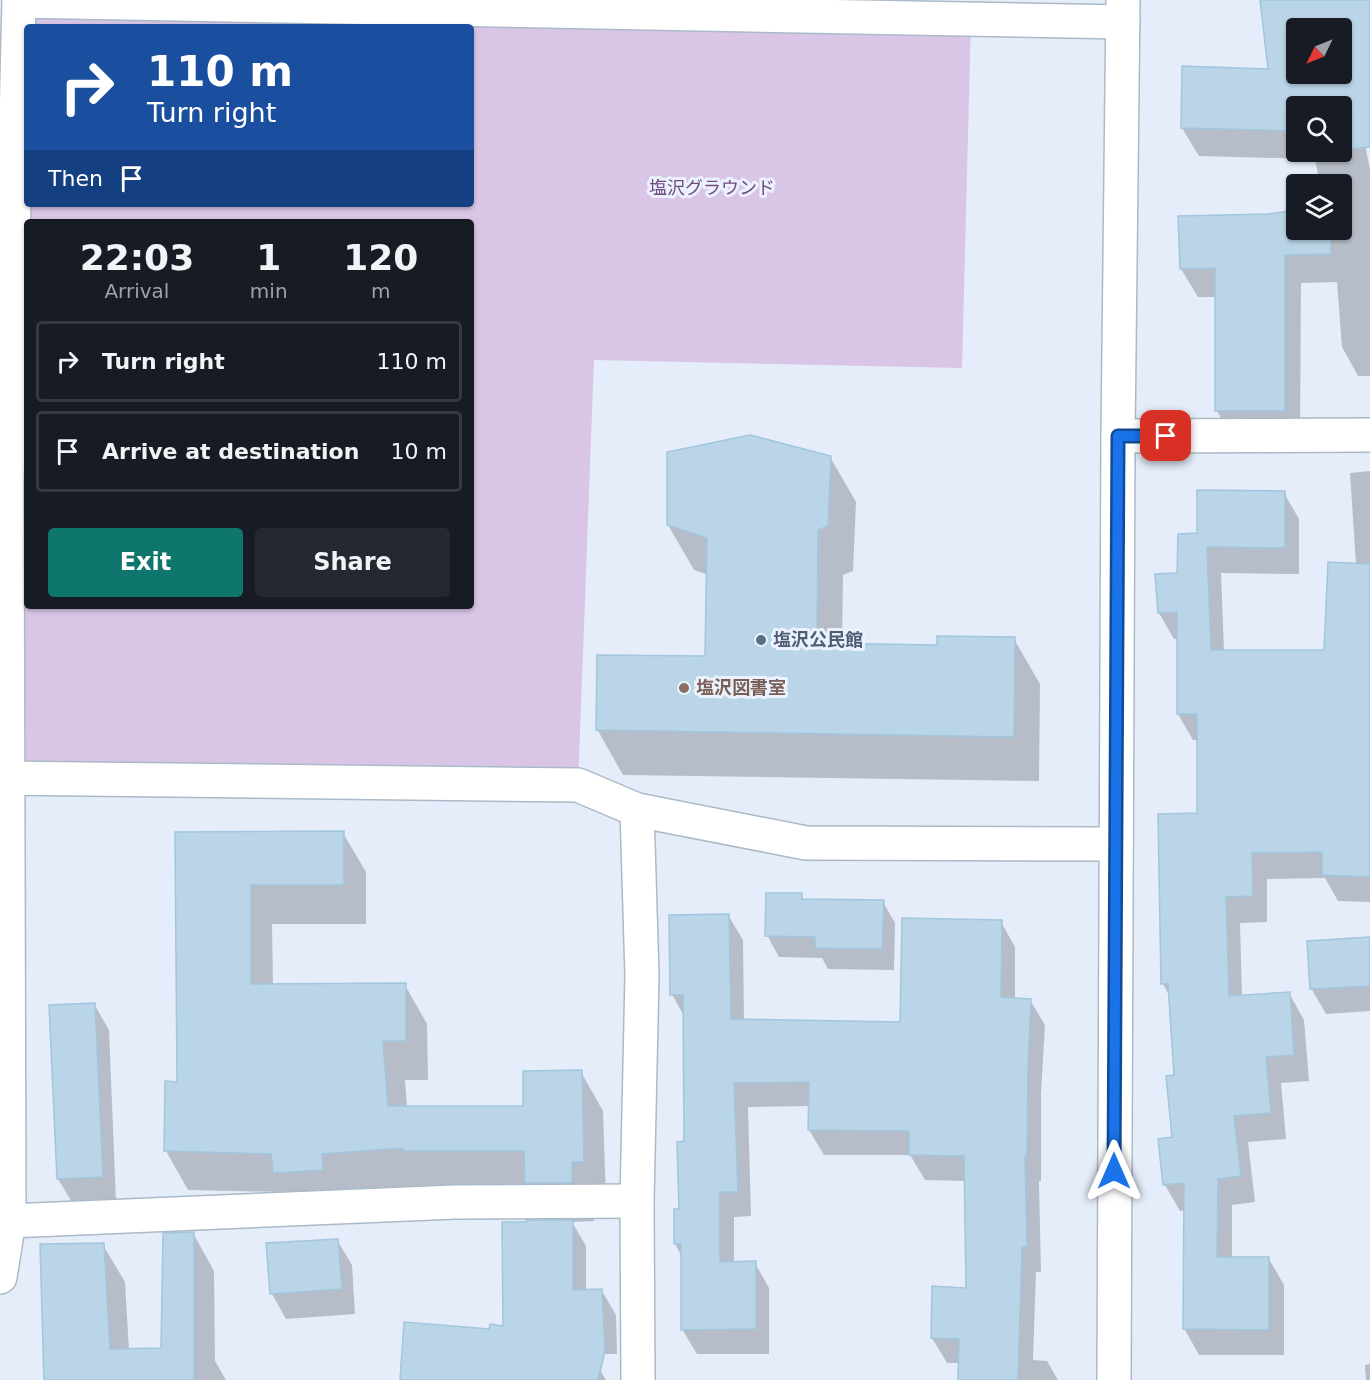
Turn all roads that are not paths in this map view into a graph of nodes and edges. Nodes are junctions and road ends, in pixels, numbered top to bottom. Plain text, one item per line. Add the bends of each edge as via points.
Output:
1 (19, 0) edge
2 (1123, 11) edge
3 (1370, 435) edge
4 (1118, 436) junction
5 (4, 485) edge
6 (4, 778) edge
7 (637, 810) junction
8 (1116, 844) junction
9 (4, 1063) edge
10 (637, 1201) junction
11 (9, 1221) junction
12 (0, 1276) edge
13 (638, 1380) edge
14 (1113, 1380) edge

1 - 2 street
1 - 5 street
2 - 4 street
3 - 4 street
4 - 8 street
5 - 6 street
6 - 7 street via 578,784
6 - 9 street
7 - 8 street via 806,843
7 - 10 street via 642,976
8 - 14 street
9 - 11 street
10 - 11 street via 455,1202
10 - 13 street
11 - 12 street

